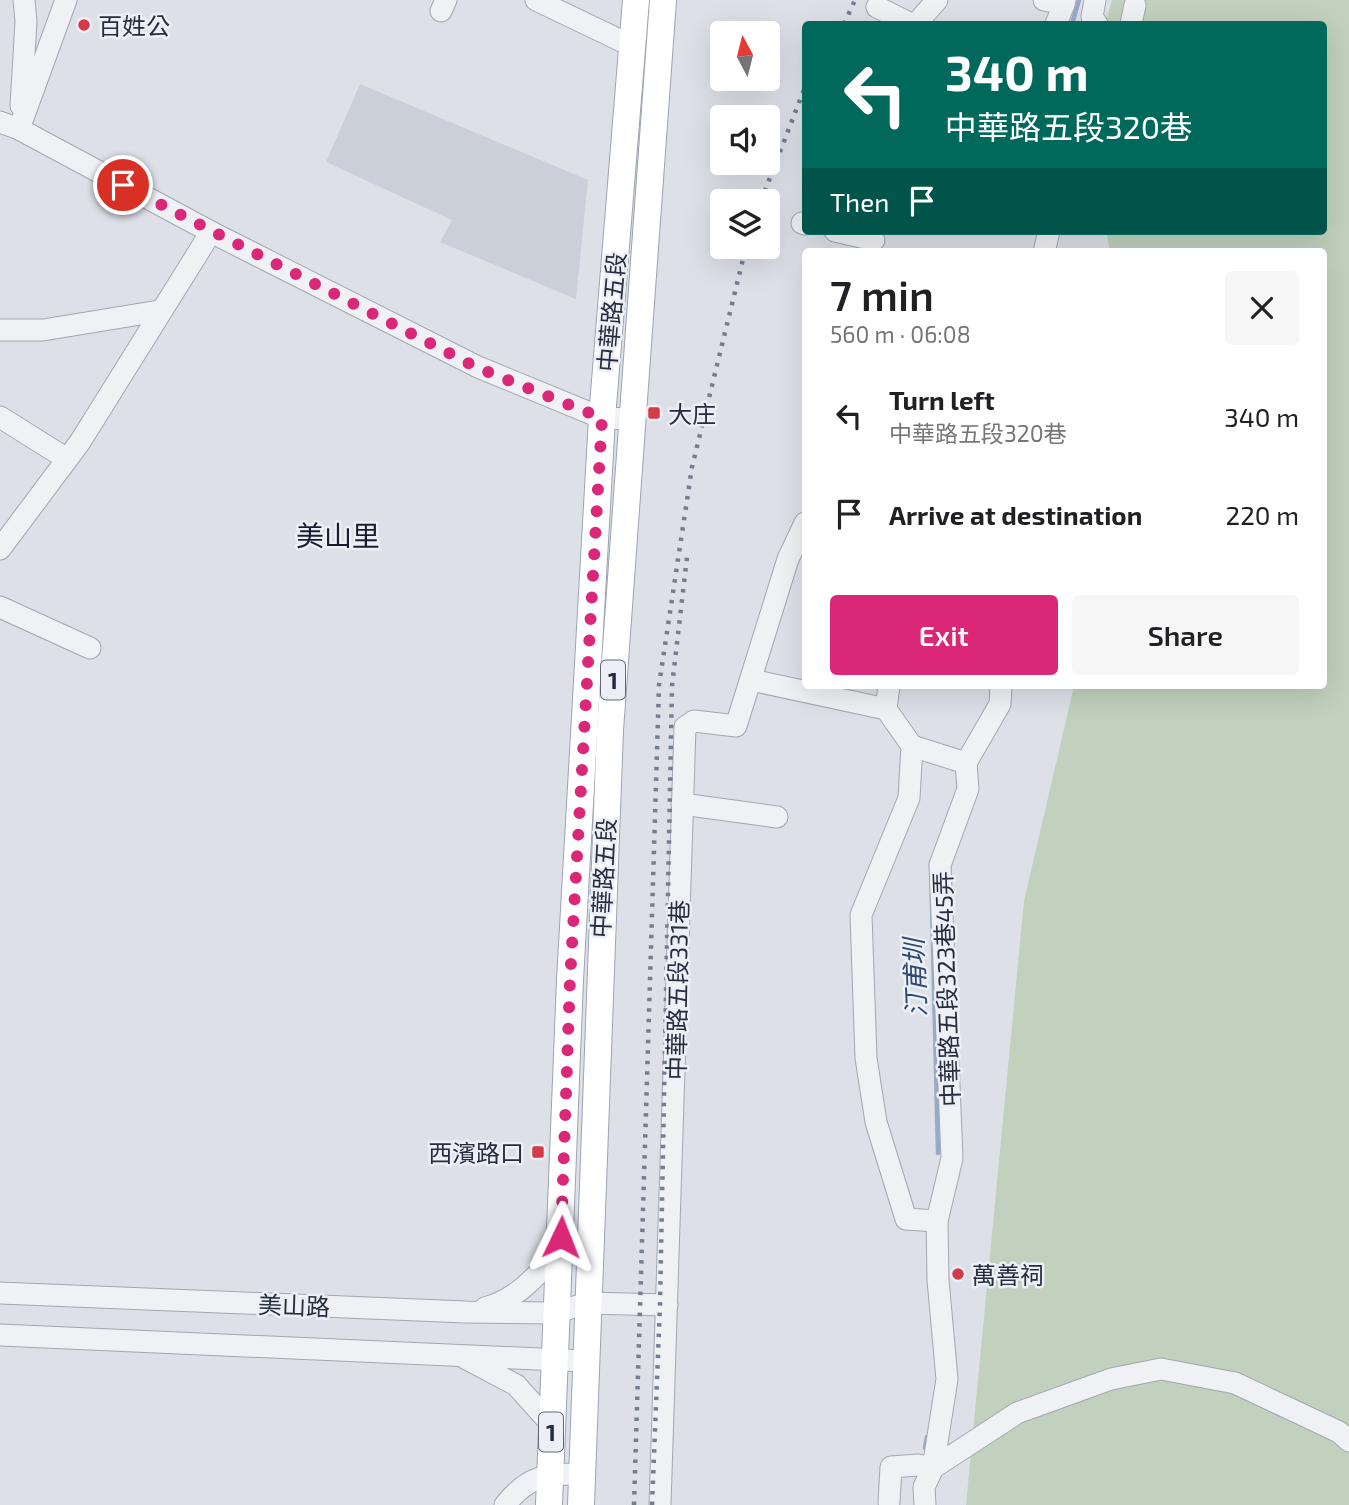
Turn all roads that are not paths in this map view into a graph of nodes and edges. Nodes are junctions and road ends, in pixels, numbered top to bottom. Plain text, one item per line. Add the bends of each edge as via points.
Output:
1 (24, 0) edge
2 (66, 0) edge
3 (536, 0) edge
4 (636, 0) edge
5 (663, 0) edge
6 (937, 0) edge
7 (1094, 0) edge
8 (1058, 1) edge
9 (877, 6) dead end
10 (907, 21) edge
11 (916, 21) edge
12 (1056, 21) edge
13 (1095, 21) edge
14 (632, 47) junction
15 (10, 125) edge
16 (211, 232) junction
17 (851, 235) edge
18 (874, 241) edge
19 (159, 311) junction
20 (0, 330) edge
21 (0, 417) edge
22 (602, 418) junction
23 (631, 419) junction
24 (67, 459) junction
25 (802, 529) edge
26 (0, 549) edge
27 (0, 607) edge
28 (90, 648) dead end
29 (751, 680) junction
30 (889, 689) edge
31 (1001, 689) edge
32 (886, 709) junction
33 (912, 746) junction
34 (966, 763) junction
35 (682, 804) junction
36 (777, 817) dead end
37 (598, 979) junction
38 (570, 980) junction
39 (937, 1221) junction
40 (561, 1250) junction
41 (0, 1293) edge
42 (587, 1303) junction
43 (667, 1305) junction
44 (466, 1312) junction
45 (555, 1313) junction
46 (0, 1335) edge
47 (460, 1355) junction
48 (553, 1359) junction
49 (584, 1361) junction
50 (551, 1424) junction
51 (1349, 1441) edge
52 (933, 1468) junction
53 (549, 1474) junction
54 (581, 1474) junction
55 (889, 1502) dead end
56 (505, 1505) edge
57 (549, 1505) edge
58 (581, 1505) edge
59 (660, 1505) edge
60 (925, 1505) edge

1 - 15 street via 26,21
2 - 15 street
3 - 14 street
4 - 14 main road, 中華路五段 / 1
5 - 23 main road, 中華路五段 / 1
6 - 11 street
7 - 13 street
8 - 12 street
9 - 10 street
14 - 22 main road, 中華路五段 / 1
15 - 16 street
16 - 19 street
16 - 22 street via 478,368
17 - 18 street
19 - 20 street via 43,331
19 - 24 street
21 - 24 street
22 - 23 street
22 - 38 main road, 中華路五段 / 1
23 - 37 main road, 中華路五段 / 1
24 - 26 street
25 - 29 street via 788,559
27 - 28 street
29 - 32 street
29 - 35 street, 中華路五段331巷 via 736,726 694,721 685,727
30 - 32 street
31 - 34 street, 中華路五段323巷45弄 via 1000,704
32 - 33 street
33 - 34 street
33 - 39 street via 909,798 861,915 866,1058 876,1122 905,1219
34 - 39 street, 中華路五段323巷45弄 via 968,789 940,865 952,1158
35 - 36 street
35 - 43 street, 中華路五段331巷
37 - 38 street
37 - 42 main road, 中華路五段 / 1
38 - 40 main road, 中華路五段 / 1
39 - 52 street, 中華路五段323巷45弄 via 937,1280 947,1378
40 - 44 street via 521,1292 503,1303
40 - 45 main road, 中華路五段 / 1
41 - 44 street, 美山路
42 - 43 street
42 - 45 street, 美山路
42 - 49 main road, 中華路五段 / 1
43 - 59 street, 中華路五段331巷
44 - 45 street, 美山路
45 - 48 main road, 中華路五段 / 1
46 - 47 street, 美山路
47 - 48 street, 美山路
47 - 50 street via 516,1385
48 - 49 street, 美山路
48 - 50 main road, 中華路五段 / 1
49 - 54 main road, 中華路五段 / 1
50 - 53 main road, 中華路五段 / 1
51 - 52 street via 1235,1382 1161,1369 1111,1379 1017,1413
52 - 55 street via 891,1467
52 - 60 street via 924,1487
53 - 54 street
53 - 56 street via 521,1486
53 - 57 main road, 中華路五段 / 1
54 - 58 main road, 中華路五段 / 1

